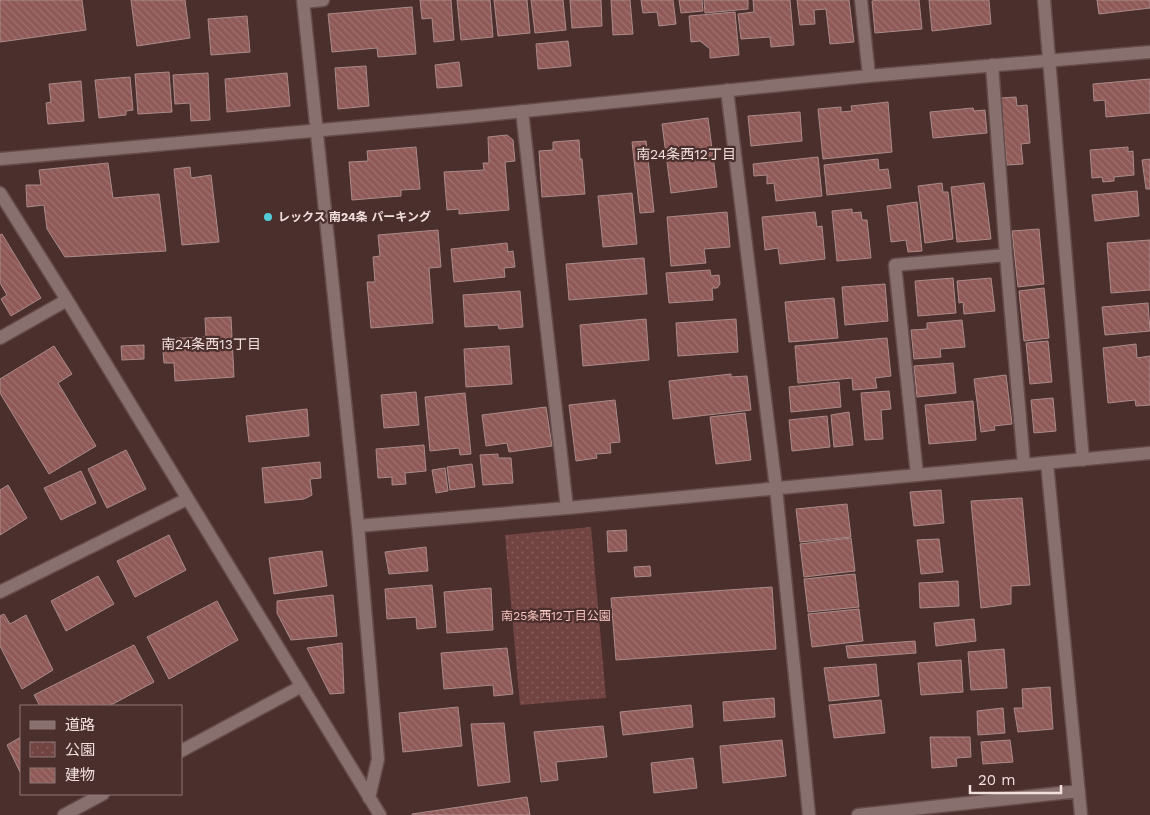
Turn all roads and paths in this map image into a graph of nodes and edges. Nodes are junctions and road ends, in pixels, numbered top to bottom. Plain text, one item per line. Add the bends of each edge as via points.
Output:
1 (323, 0) edge
2 (861, 0) edge
3 (1044, 0) edge
4 (303, 1) edge
5 (1150, 52) edge
6 (1049, 60) junction
7 (992, 65) junction
8 (869, 76) junction
9 (727, 90) junction
10 (522, 111) junction
11 (317, 130) junction
12 (0, 158) edge
13 (0, 193) edge
14 (1006, 255) junction
15 (67, 300) junction
16 (0, 338) edge
17 (1150, 454) edge
18 (1083, 460) junction
19 (1047, 463) junction
20 (1024, 465) junction
21 (917, 475) junction
22 (776, 488) junction
23 (187, 499) junction
24 (568, 508) junction
25 (358, 526) junction
26 (0, 592) edge
27 (302, 686) junction
28 (182, 750) edge
29 (1079, 791) junction
30 (101, 795) edge
31 (370, 798) junction
32 (64, 815) edge
33 (380, 815) edge
34 (809, 815) edge
35 (858, 815) edge
36 (1081, 815) edge

1 - 4 street
2 - 8 street
3 - 6 street
4 - 11 street
5 - 6 street
6 - 7 street
6 - 18 street
7 - 8 street
7 - 14 street
8 - 9 street
9 - 10 street
9 - 22 street
10 - 11 street
10 - 24 street
11 - 12 street
11 - 25 street
13 - 15 street
14 - 20 street
14 - 21 street via 895,265
15 - 16 street
15 - 23 street
17 - 18 street
18 - 19 street
19 - 20 street
19 - 29 street
20 - 21 street
21 - 22 street
22 - 24 street
22 - 34 street
23 - 26 street
23 - 27 street
24 - 25 street
25 - 31 street via 378,759
27 - 28 street
27 - 31 street
29 - 35 street
29 - 36 street
30 - 32 street
31 - 33 street

